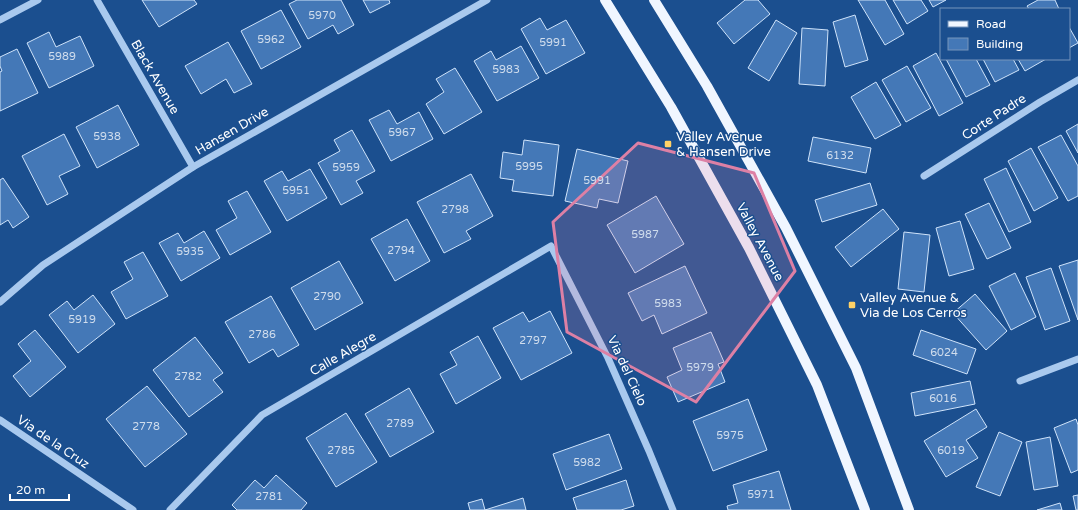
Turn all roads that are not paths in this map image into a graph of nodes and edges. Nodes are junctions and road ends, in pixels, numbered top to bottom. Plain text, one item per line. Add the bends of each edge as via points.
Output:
1 (38, 0) edge
2 (97, 0) edge
3 (488, 0) edge
4 (605, 0) edge
5 (654, 0) edge
6 (0, 20) edge
7 (1078, 80) edge
8 (193, 167) junction
9 (924, 176) dead end
10 (551, 246) joint
11 (0, 302) edge
12 (1078, 359) edge
13 (1020, 382) dead end
14 (0, 420) edge
15 (133, 510) edge
16 (170, 510) edge
17 (673, 510) edge
18 (865, 510) edge
19 (909, 510) edge

1 - 6 street
2 - 8 street, Black Avenue
3 - 8 street, Hansen Drive
4 - 18 main road, Valley Avenue via 671,107 749,248 817,385
5 - 19 main road via 707,86 786,228 856,368
7 - 9 street, Corte Padre
8 - 11 street, Hansen Drive via 43,265
10 - 16 street, Calle Alegre via 262,415
10 - 17 street, Via del Cielo via 608,358
12 - 13 street
14 - 15 street, Via de la Cruz

